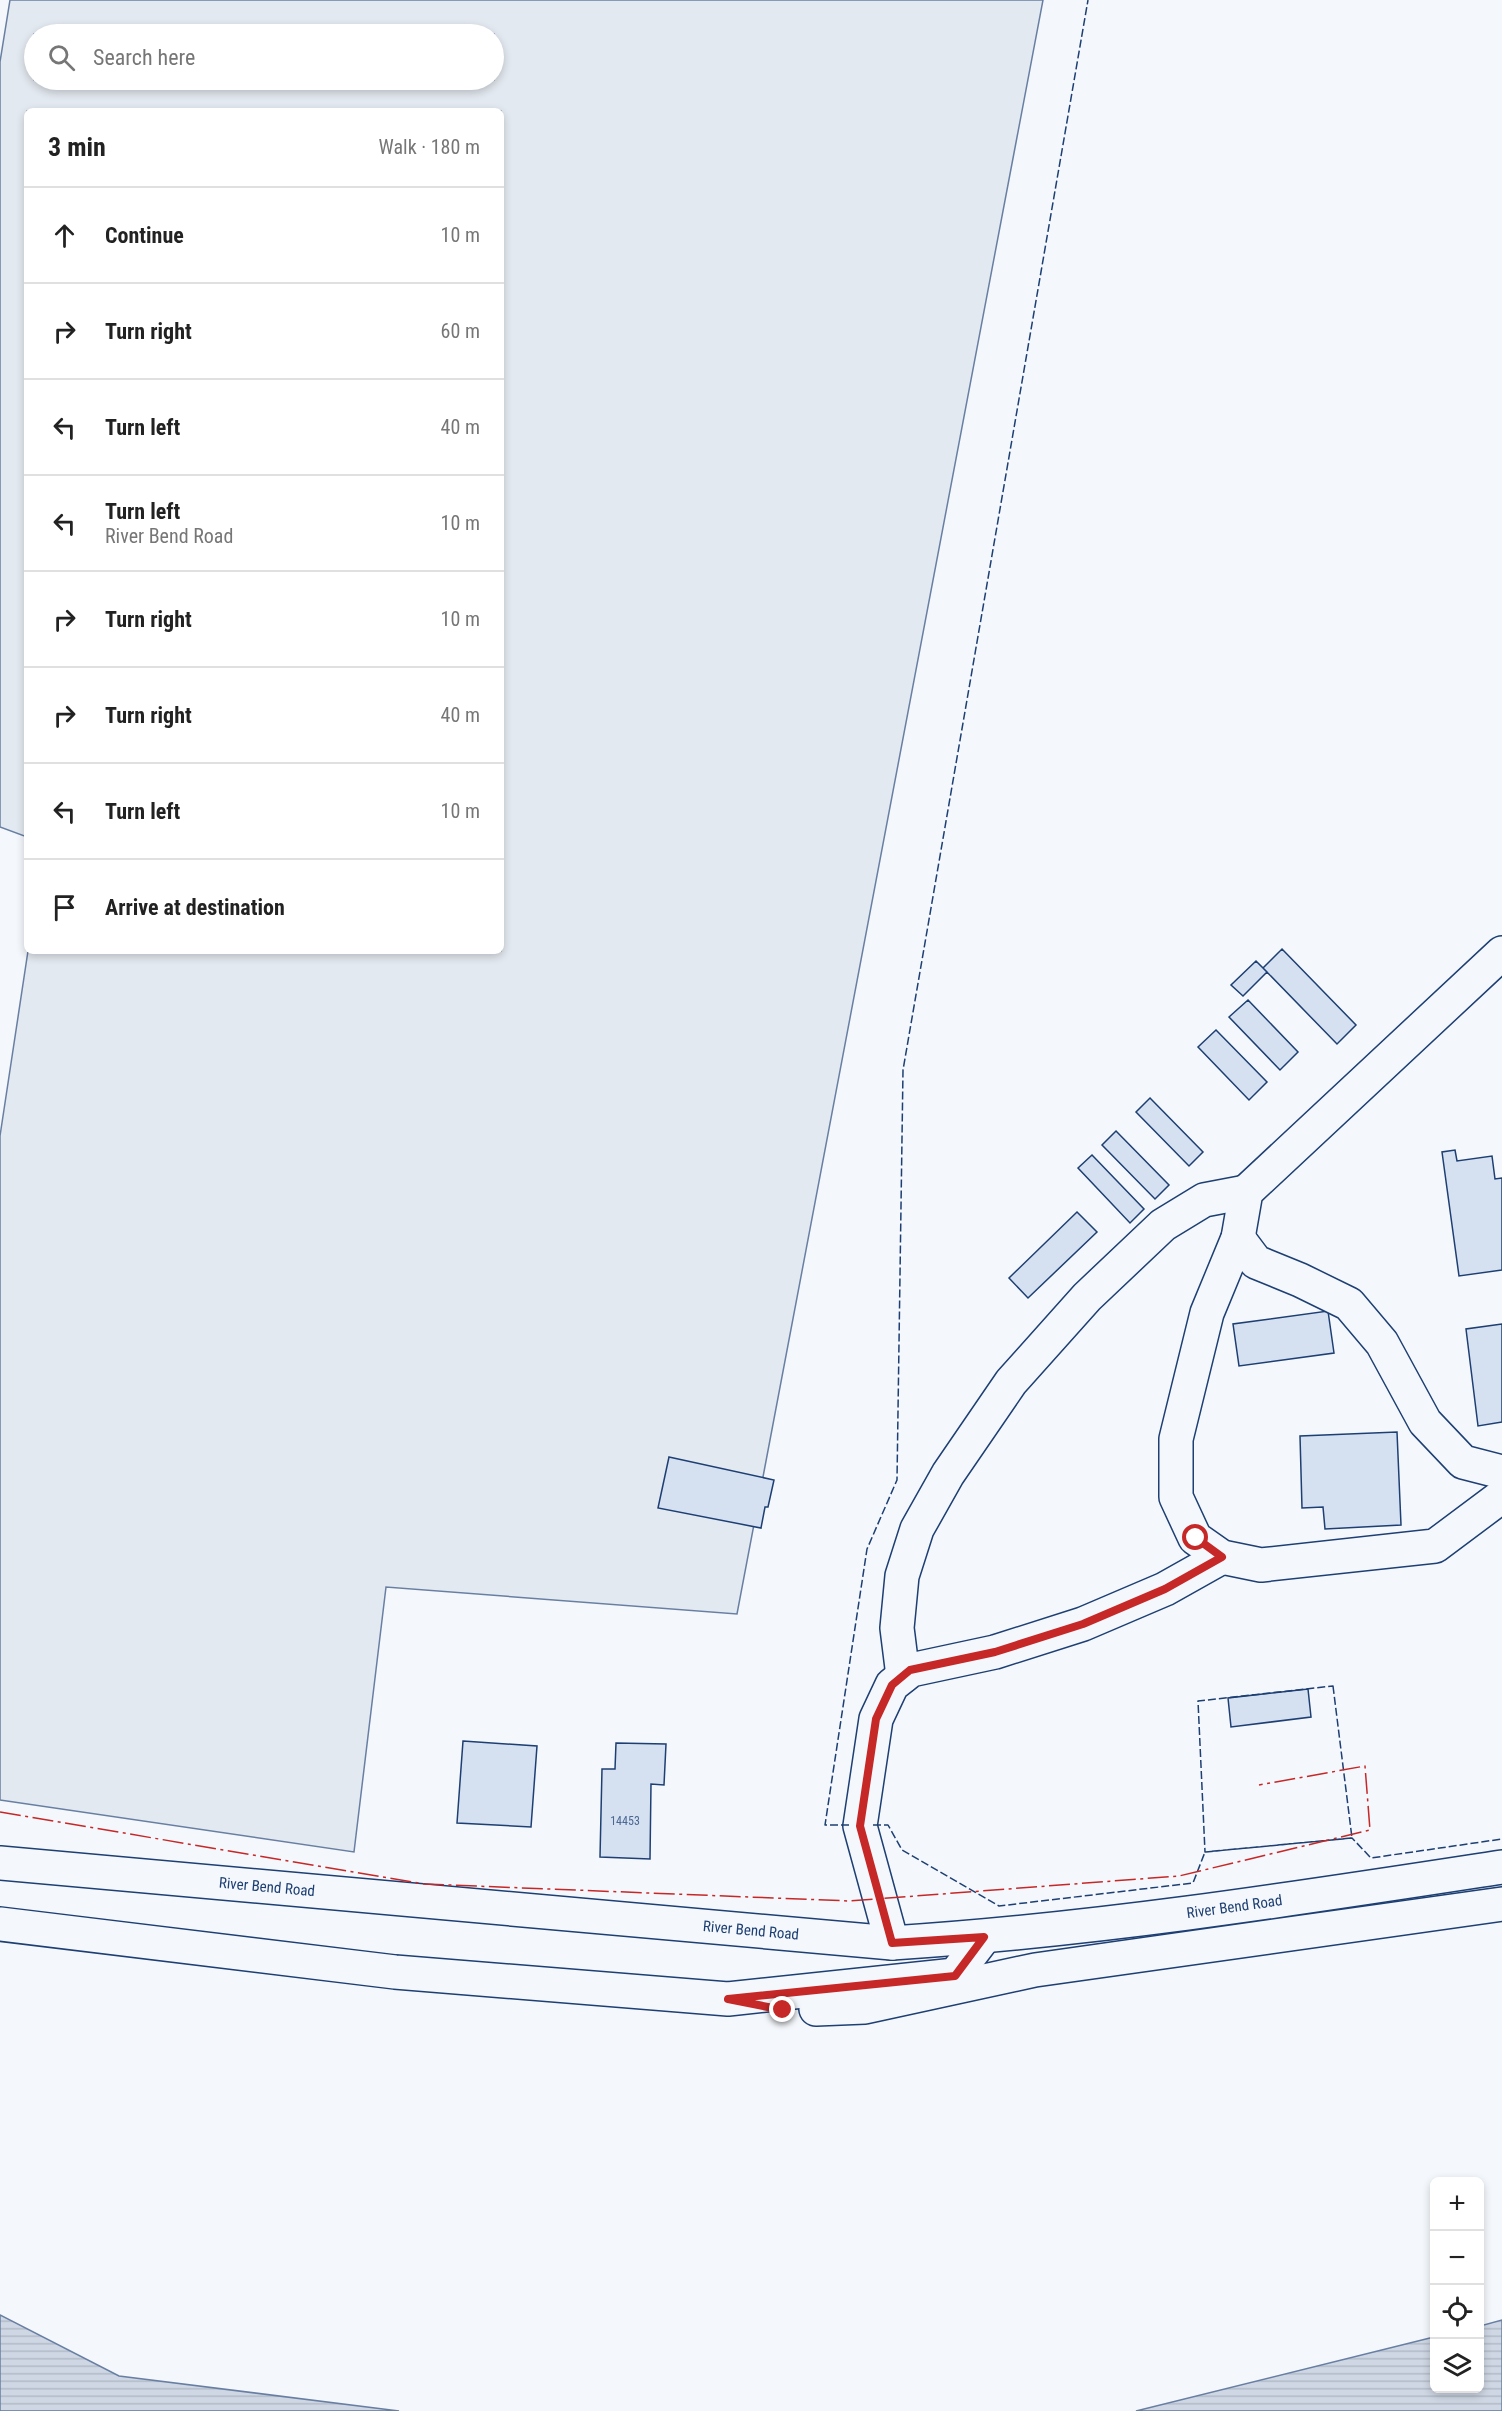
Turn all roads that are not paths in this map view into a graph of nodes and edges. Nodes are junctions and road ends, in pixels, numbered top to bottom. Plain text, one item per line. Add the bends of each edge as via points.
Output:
1 (1502, 953) edge
2 (1246, 1192) junction
3 (1238, 1238) junction
4 (1502, 1472) edge
5 (1502, 1496) edge
6 (1222, 1557) junction
7 (903, 1676) junction
8 (0, 1863) edge
9 (1502, 1867) edge
10 (1502, 1904) edge
11 (0, 1924) edge
12 (984, 1937) junction
13 (892, 1943) junction
14 (728, 1999) junction

1 - 2 street
2 - 3 street
2 - 7 street via 1204,1200 1163,1225 1087,1297 1011,1382 948,1474 917,1529 902,1576 897,1628
3 - 4 street via 1256,1262 1349,1304 1382,1343 1425,1422 1463,1462
3 - 6 street via 1208,1313 1176,1439 1176,1497 1196,1538
5 - 6 street via 1435,1546 1261,1565
6 - 7 street via 1165,1589 1083,1624 995,1652 910,1670
7 - 13 street via 892,1685 876,1719 860,1826
8 - 13 street, River Bend Road
9 - 12 street, River Bend Road via 1290,1899
10 - 14 street via 1035,1970 865,2007 783,2010
11 - 14 street via 394,1972
12 - 13 street, River Bend Road
12 - 14 street via 955,1976

